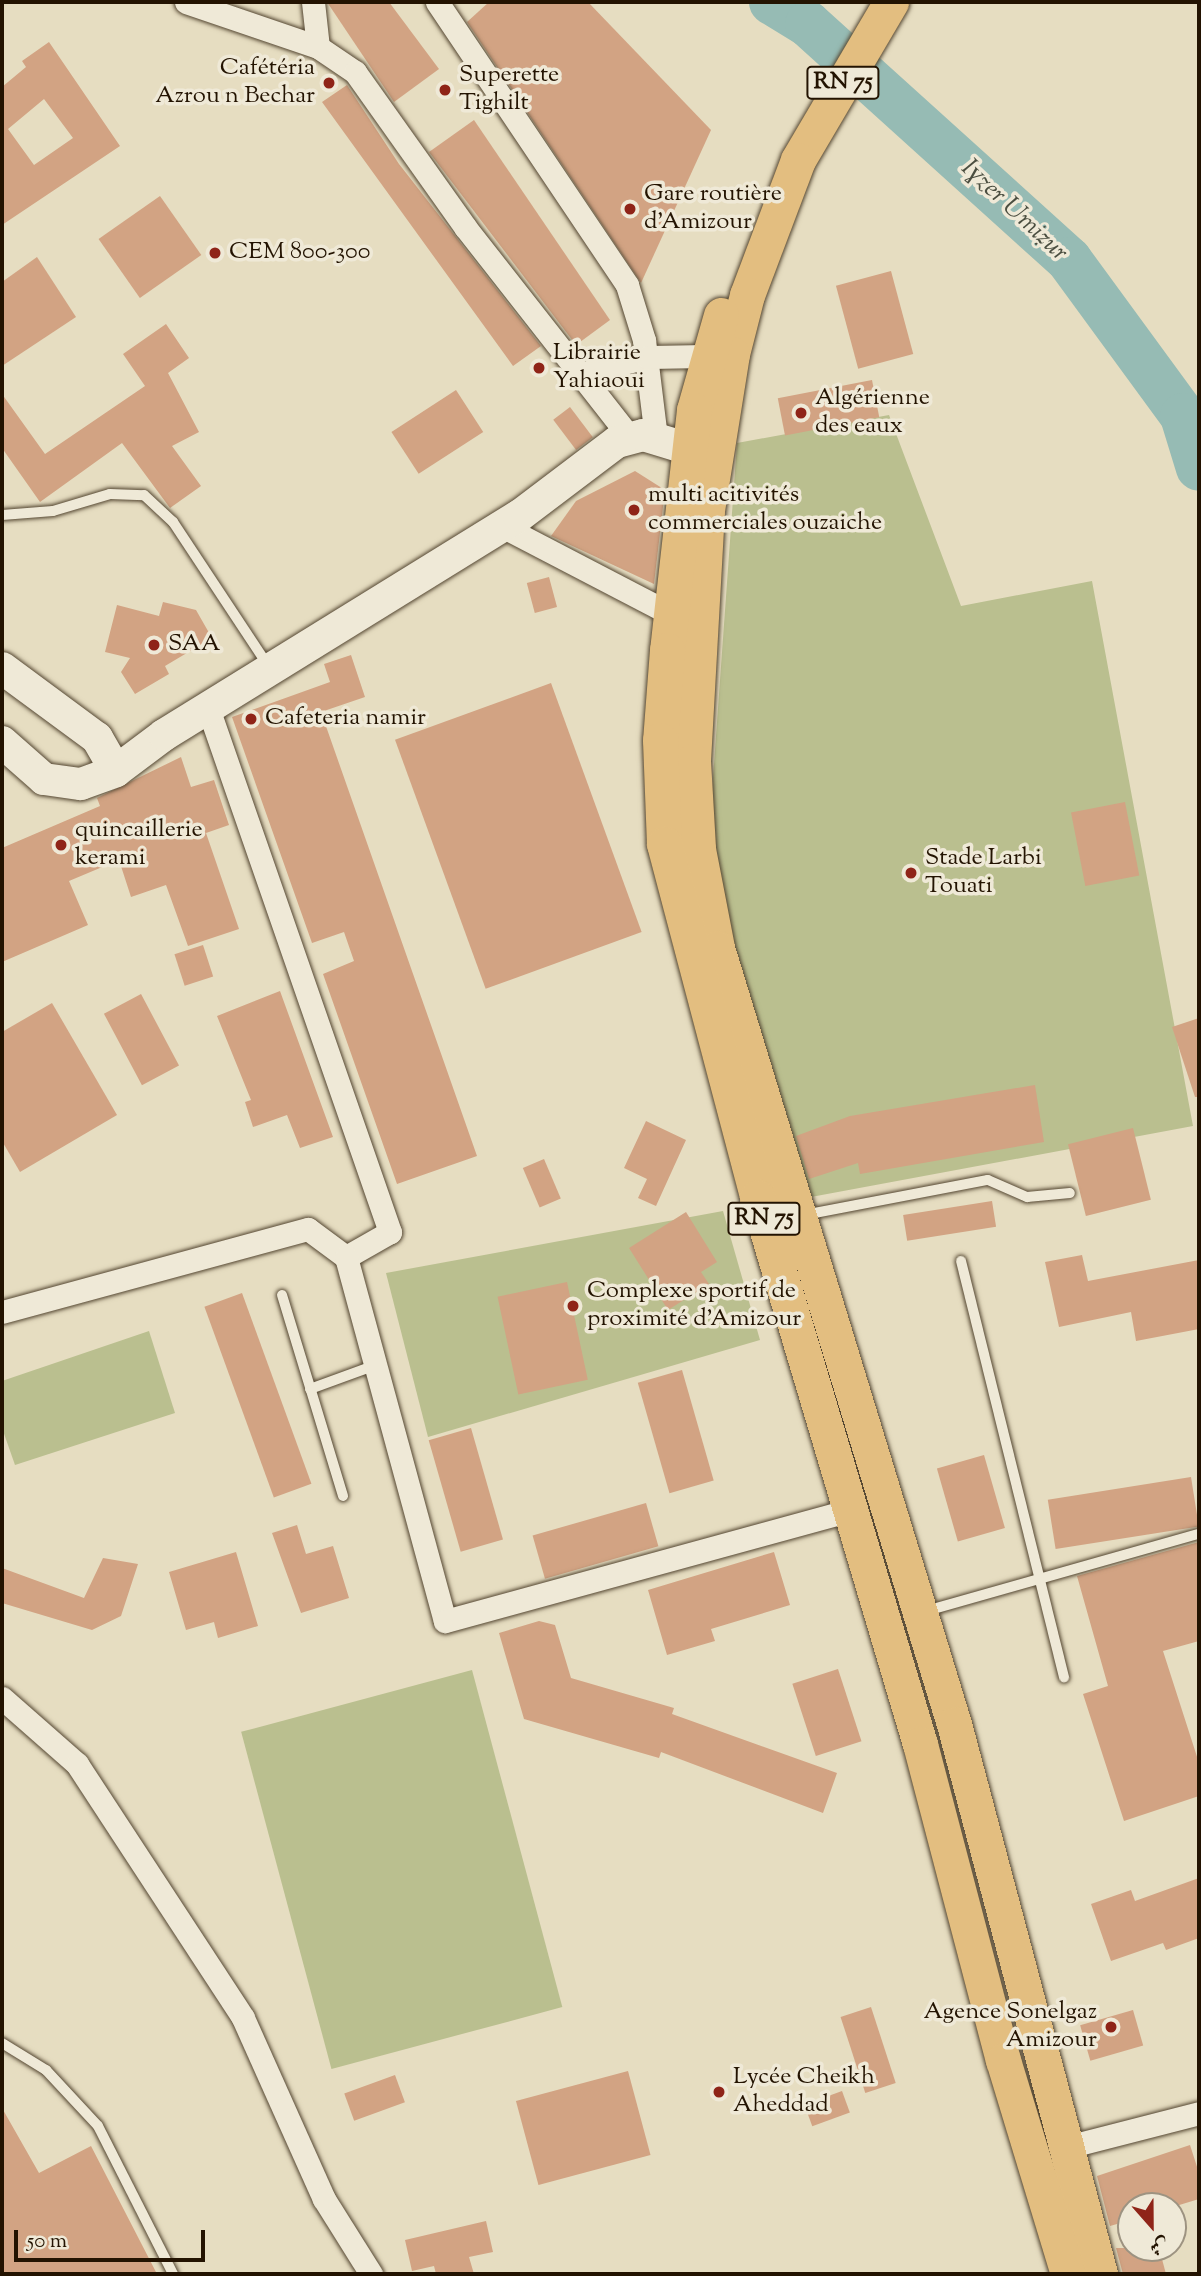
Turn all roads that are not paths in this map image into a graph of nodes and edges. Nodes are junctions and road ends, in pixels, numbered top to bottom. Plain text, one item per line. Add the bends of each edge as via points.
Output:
1 (186, 2) edge
2 (313, 2) edge
3 (437, 2) edge
4 (890, 3) edge
5 (317, 47) junction
6 (798, 160) junction
7 (707, 356) junction
8 (647, 357) junction
9 (580, 374) junction
10 (672, 444) junction
11 (2, 515) edge
12 (502, 526) junction
13 (673, 615) junction
14 (2, 668) edge
15 (271, 669) junction
16 (208, 708) junction
17 (2, 742) edge
18 (116, 771) junction
19 (1070, 1193) dead end
20 (781, 1200) junction
21 (346, 1257) junction
22 (961, 1261) dead end
23 (282, 1295) dead end
24 (2, 1312) edge
25 (376, 1365) junction
26 (310, 1389) junction
27 (343, 1496) dead end
28 (850, 1510) junction
29 (1199, 1534) edge
30 (1040, 1581) junction
31 (921, 1612) junction
32 (1064, 1677) dead end
33 (2, 1698) edge
34 (998, 1899) junction
35 (963, 1909) junction
36 (2, 2043) edge
37 (1199, 2113) edge
38 (1063, 2148) junction
39 (173, 2274) edge
40 (371, 2274) edge
41 (1068, 2274) edge
42 (1100, 2274) edge

1 - 5 street
2 - 5 street
3 - 8 street via 627,285
4 - 6 main road, RN 75
5 - 9 street via 355,72 465,227
6 - 7 main road, RN 75 via 753,221
6 - 10 main road, RN 75 via 747,295
7 - 8 street
7 - 10 main road, RN 75
8 - 9 street
8 - 10 street
9 - 10 street
10 - 12 main road
10 - 13 main road, RN 75
10 - 20 main road, RN 75 via 698,849 717,948
11 - 15 lane via 53,511 110,494 144,495 173,522
12 - 13 street
12 - 15 main road
13 - 20 main road, RN 75 via 660,740 664,844
14 - 18 main road via 97,738
15 - 16 main road
16 - 18 main road
16 - 21 street via 390,1232
17 - 18 main road via 44,779 81,784
19 - 20 lane via 1027,1197 988,1180
20 - 28 main road, RN 75
20 - 31 main road, RN 75
21 - 24 street via 308,1229
21 - 25 street
22 - 30 lane
23 - 26 lane
25 - 26 lane
25 - 28 street via 445,1621
26 - 27 lane
28 - 35 main road, RN 75
29 - 30 lane
30 - 31 lane
30 - 32 lane
31 - 34 main road, RN 75
33 - 40 street via 77,1764 243,2018 324,2199
34 - 35 main road
34 - 38 main road, RN 75
35 - 41 main road, RN 75
36 - 39 lane via 46,2070 98,2126 128,2176
37 - 38 street
38 - 42 main road, RN 75

